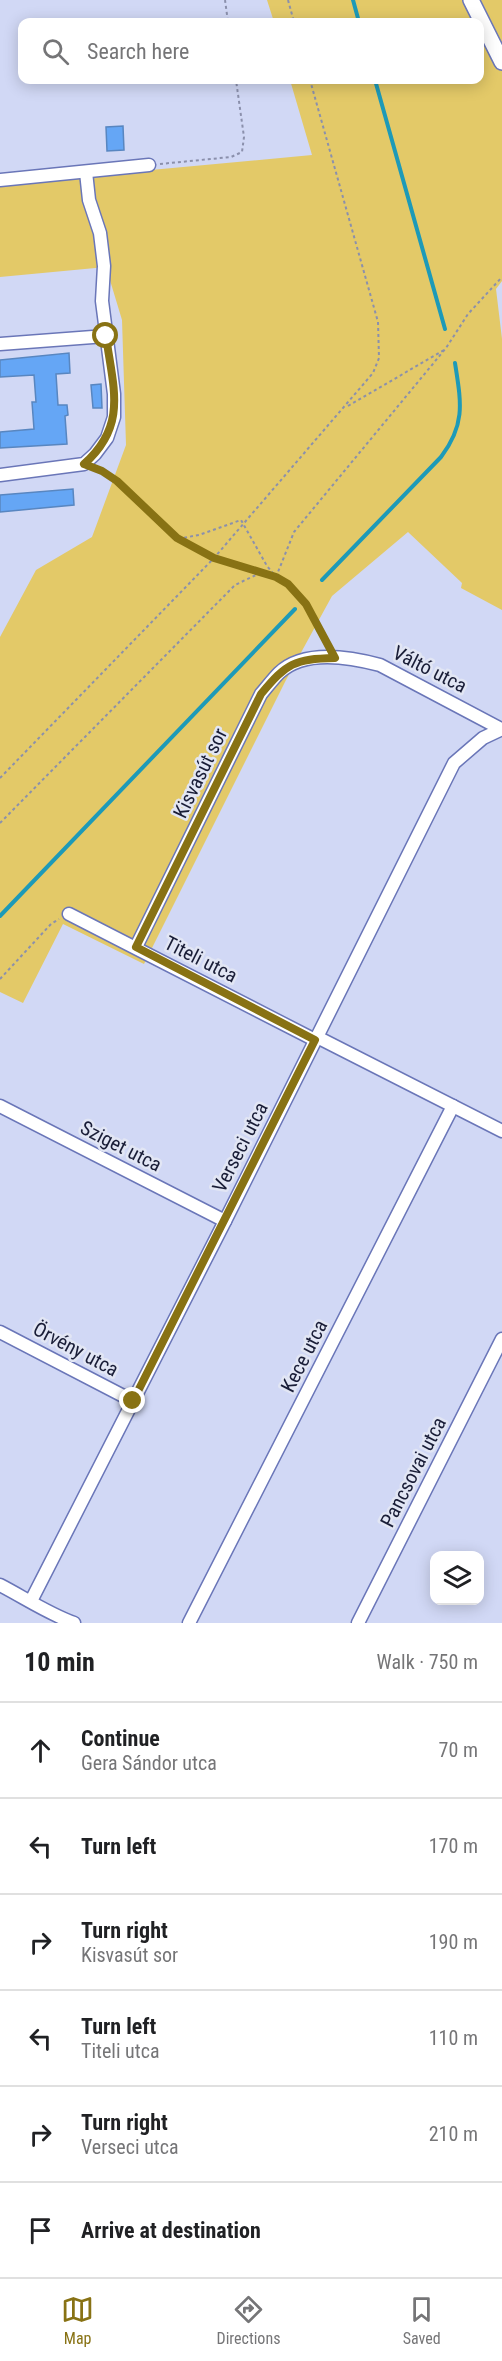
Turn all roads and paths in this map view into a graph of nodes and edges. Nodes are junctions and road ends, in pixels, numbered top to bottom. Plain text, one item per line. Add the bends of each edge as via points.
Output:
1 (225, 0) edge
2 (288, 0) edge
3 (471, 0) edge
4 (227, 18) edge
5 (293, 18) edge
6 (480, 18) edge
7 (484, 26) edge
8 (502, 62) edge
9 (237, 84) edge
10 (311, 84) edge
11 (148, 165) joint
12 (86, 172) junction
13 (0, 180) edge
14 (502, 277) edge
15 (106, 336) junction
16 (0, 344) edge
17 (446, 348) junction
18 (345, 408) junction
19 (84, 464) junction
20 (0, 475) edge
21 (243, 526) junction
22 (177, 538) junction
23 (214, 558) junction
24 (260, 573) junction
25 (276, 577) junction
26 (335, 658) junction
27 (502, 729) edge
28 (0, 778) edge
29 (0, 823) edge
30 (69, 914) joint
31 (136, 947) junction
32 (0, 979) edge
33 (316, 1039) junction
34 (0, 1106) edge
35 (453, 1106) junction
36 (502, 1131) edge
37 (225, 1221) junction
38 (0, 1332) edge
39 (502, 1339) edge
40 (133, 1401) junction
41 (0, 1586) edge
42 (31, 1600) junction
43 (74, 1623) edge
44 (189, 1623) edge
45 (358, 1623) edge

1 - 4 path
2 - 5 path
3 - 6 street
7 - 8 street
9 - 11 path via 244,137 242,152 231,157
10 - 18 path via 378,322 379,358 374,373
11 - 12 street
12 - 13 street
12 - 15 street via 89,200 100,233
14 - 17 path via 468,314
15 - 16 street
15 - 19 street via 114,417 107,438
17 - 18 path
17 - 25 path via 294,532
18 - 21 path
19 - 20 street
19 - 22 path via 117,481
21 - 22 path via 241,520 199,535
21 - 23 path
21 - 25 path
22 - 23 path
23 - 24 path
23 - 28 path
24 - 25 path
24 - 29 path via 235,585
25 - 26 path via 306,604
26 - 27 street, Váltó utca via 380,664
26 - 31 street, Kisvasút sor via 295,663 280,671 261,694
27 - 33 street, Verseci utca via 483,738 454,763
30 - 31 street, Titeli utca
30 - 32 path via 51,924
31 - 33 street, Titeli utca
33 - 35 street, Titeli utca
33 - 37 street, Verseci utca
34 - 37 street, Sziget utca
35 - 36 street, Titeli utca
35 - 44 street, Kece utca
37 - 40 street, Verseci utca
38 - 40 street, Örvény utca
39 - 45 street, Pancsovai utca
40 - 42 street, Verseci utca
41 - 42 street
42 - 43 street via 49,1614

